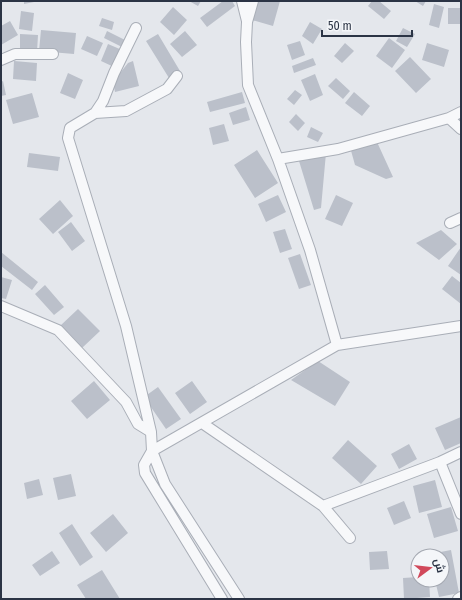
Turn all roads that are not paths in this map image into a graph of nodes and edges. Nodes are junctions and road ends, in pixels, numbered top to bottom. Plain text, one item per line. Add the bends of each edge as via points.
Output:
1 (242, 1) edge
2 (253, 1) edge
3 (247, 22) junction
4 (136, 28) dead end
5 (53, 54) dead end
6 (1, 60) edge
7 (177, 76) dead end
8 (461, 112) edge
9 (95, 113) junction
10 (449, 118) junction
11 (461, 129) edge
12 (278, 160) junction
13 (461, 218) edge
14 (450, 222) dead end
15 (1, 306) edge
16 (461, 326) edge
17 (337, 345) junction
18 (202, 422) junction
19 (151, 432) junction
20 (152, 451) junction
21 (461, 452) edge
22 (440, 462) junction
23 (323, 506) junction
24 (461, 514) edge
25 (350, 538) dead end
26 (461, 597) edge
27 (222, 599) edge
28 (240, 599) edge
29 (458, 599) edge

1 - 3 street
2 - 3 street
3 - 12 street via 248,85
4 - 9 street
5 - 6 street via 15,54
7 - 9 street via 167,89 126,111
8 - 10 street
9 - 19 street via 70,128 68,138 126,326
10 - 11 street
10 - 12 street via 338,149
12 - 17 street via 310,250
13 - 14 street
15 - 19 street via 58,330 126,402 138,424
16 - 17 street
17 - 18 street
18 - 20 street
18 - 23 street
19 - 20 street
20 - 27 street via 144,465 145,473
20 - 28 street via 165,484
21 - 22 street
22 - 23 street
22 - 24 street
23 - 25 street
26 - 29 street

